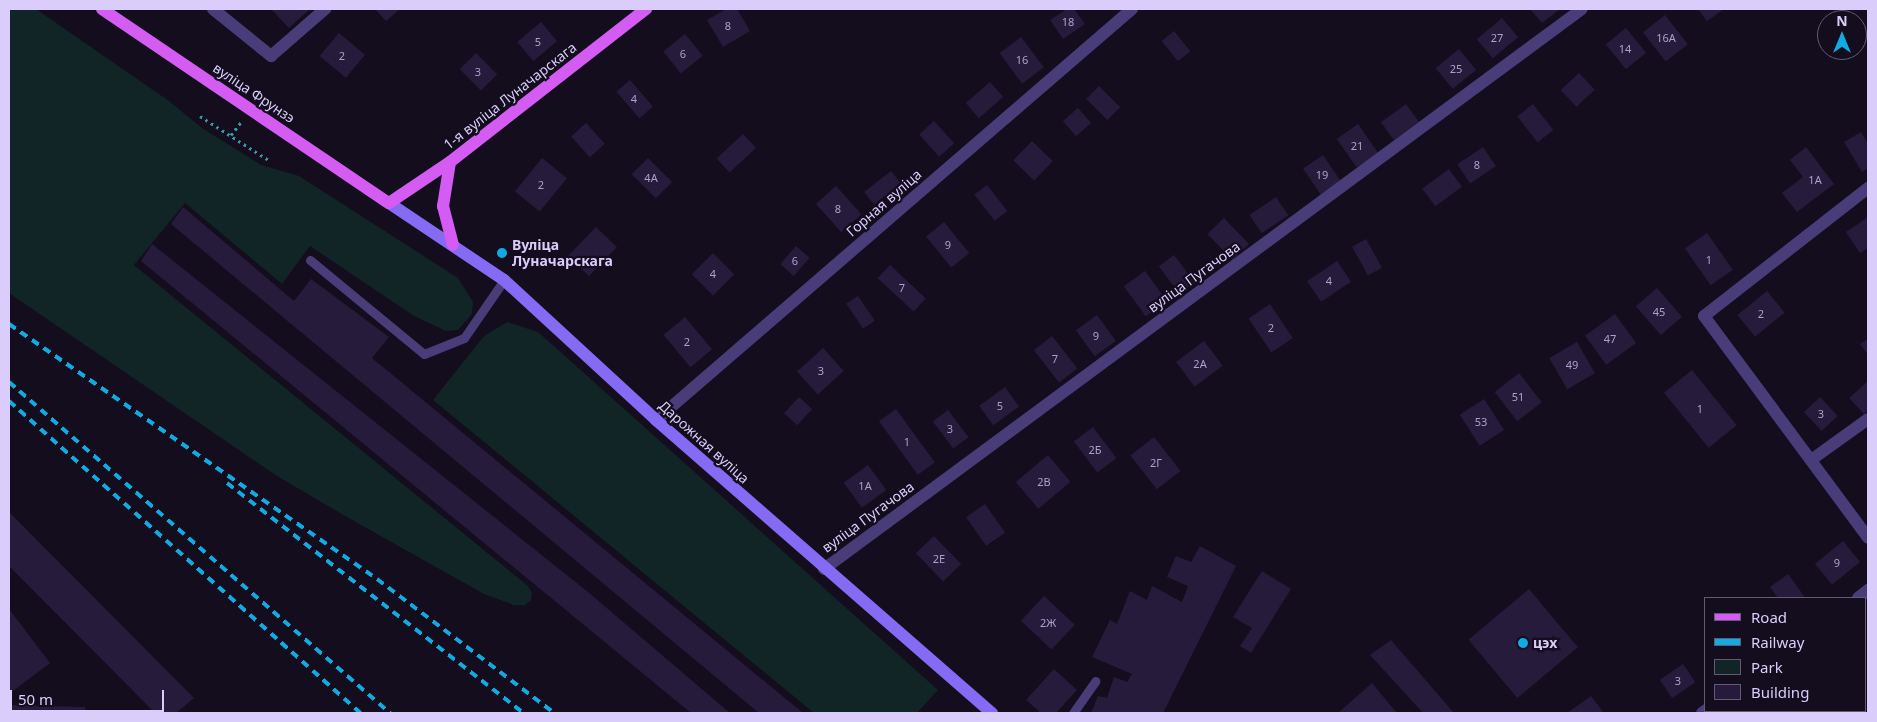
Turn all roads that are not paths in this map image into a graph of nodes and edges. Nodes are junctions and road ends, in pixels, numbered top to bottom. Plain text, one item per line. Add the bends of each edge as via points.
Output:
1 (102, 9) edge
2 (213, 9) edge
3 (325, 9) edge
4 (646, 9) edge
5 (1132, 9) edge
6 (1582, 9) edge
7 (450, 162) junction
8 (1868, 188) edge
9 (389, 203) junction
10 (453, 244) junction
11 (310, 260) dead end
12 (504, 280) junction
13 (1868, 418) edge
14 (656, 420) junction
15 (1811, 460) junction
16 (1868, 538) edge
17 (824, 569) junction
18 (1095, 681) dead end
19 (992, 713) edge
20 (1073, 713) edge

1 - 9 main road, вуліца Фрунзэ
2 - 3 street via 271,56
4 - 7 main road, 1-я вуліца Луначарскага
5 - 14 street, Горная вуліца
6 - 17 street, вуліца Пугачова
7 - 9 main road, 1-я вуліца Луначарскага
7 - 10 main road via 443,206
8 - 15 street via 1704,316
9 - 10 street, Дарожная вуліца
10 - 12 street, Дарожная вуліца
11 - 12 lane via 424,354 464,338
12 - 14 street, Дарожная вуліца
13 - 15 street
14 - 17 street, Дарожная вуліца
15 - 16 street
17 - 19 street, Дарожная вуліца
18 - 20 lane

